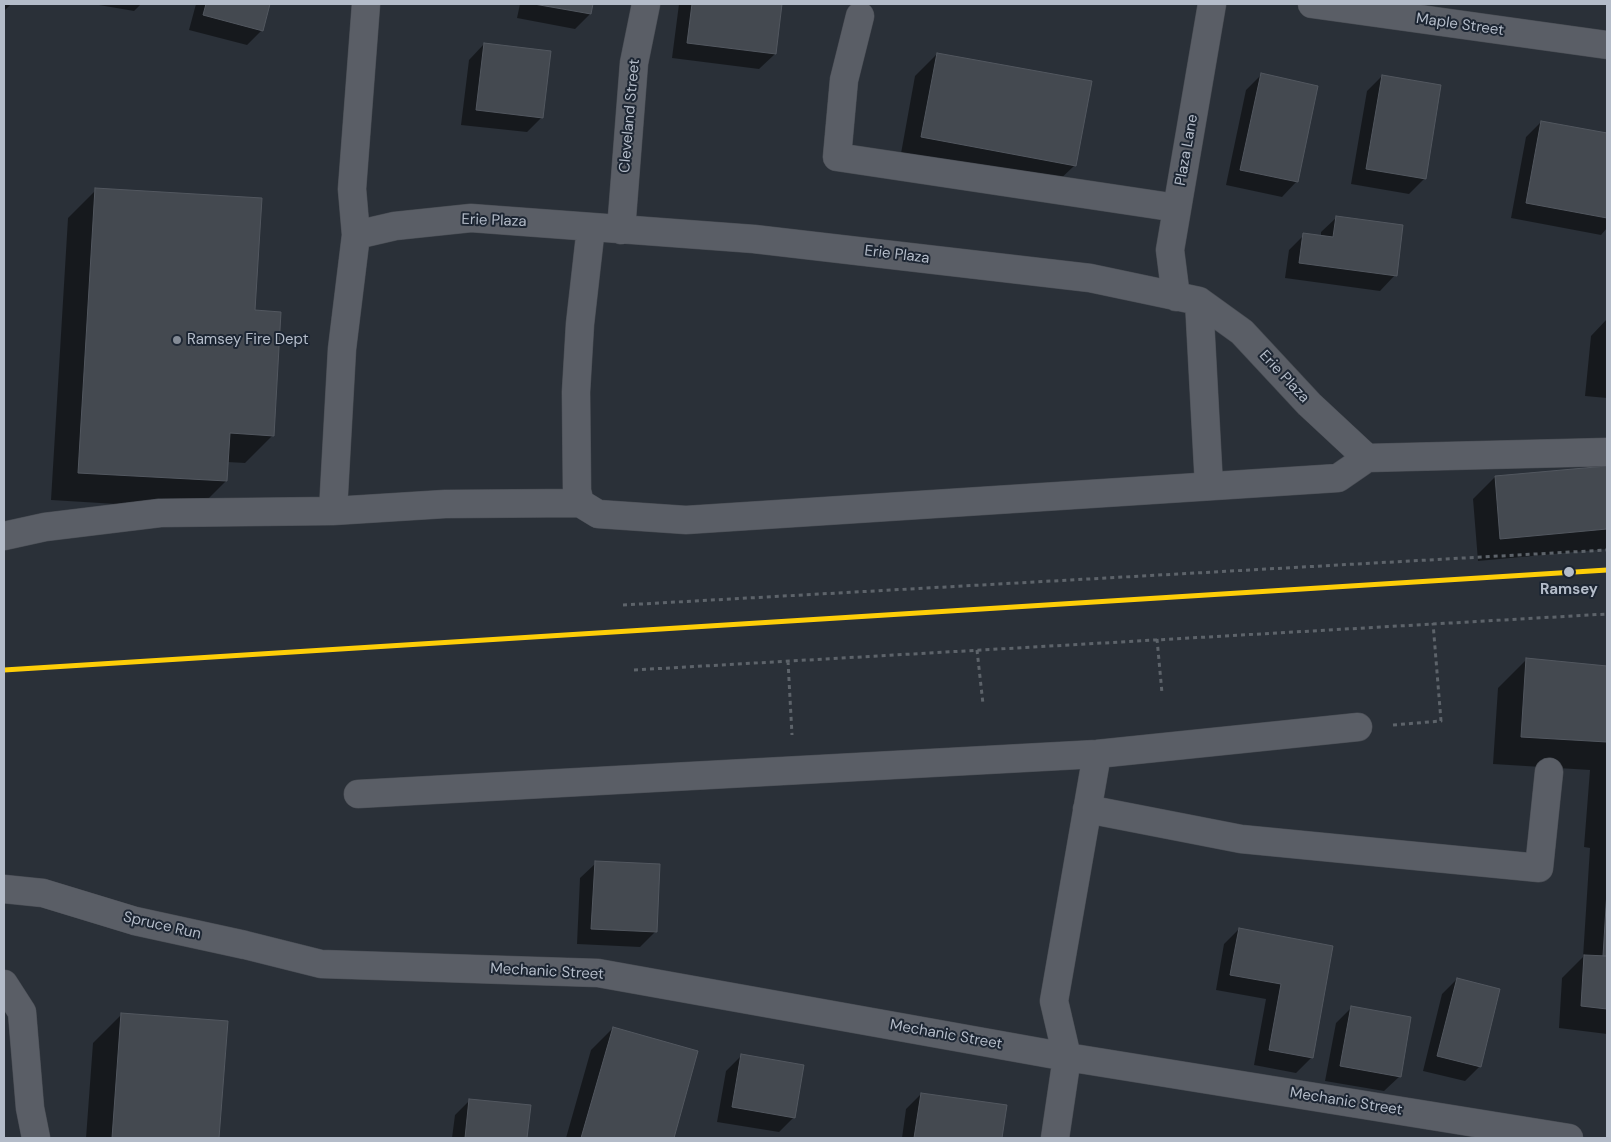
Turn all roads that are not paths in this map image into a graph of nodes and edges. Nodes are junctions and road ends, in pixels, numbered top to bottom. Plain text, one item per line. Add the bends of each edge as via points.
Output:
1 (366, 4) edge
2 (646, 4) edge
3 (1212, 4) edge
4 (1312, 4) edge
5 (860, 16) dead end
6 (1607, 45) edge
7 (1178, 208) junction
8 (591, 227) junction
9 (621, 230) junction
10 (356, 235) junction
11 (1187, 299) junction
12 (1607, 452) edge
13 (1367, 458) junction
14 (1209, 486) junction
15 (580, 503) junction
16 (333, 511) junction
17 (4, 536) edge
18 (1358, 728) road end
19 (1097, 754) junction
20 (1549, 772) dead end
21 (358, 794) dead end
22 (1087, 809) junction
23 (4, 889) edge
24 (321, 964) joint
25 (4, 984) edge
26 (1067, 1057) junction
27 (1474, 1131) edge
28 (36, 1138) edge
29 (1055, 1138) edge
30 (1569, 1138) edge

1 - 10 street via 352,189
2 - 9 street, Cleveland Street via 634,63
3 - 7 street, Plaza Lane
4 - 6 street, Maple Street
5 - 7 street via 844,80 837,158
7 - 11 street, Plaza Lane via 1170,250
8 - 9 street, Erie Plaza
8 - 10 street, Erie Plaza via 471,218 395,226
8 - 15 street via 576,392
9 - 11 street, Erie Plaza via 754,239 1065,275
10 - 16 street via 342,349
11 - 13 street, Erie Plaza via 1242,332 1309,404
11 - 14 street, Plaza Lane
12 - 13 street
13 - 14 street via 1338,478
14 - 15 street via 686,520 598,514
15 - 16 street via 445,504
16 - 17 street via 160,513 45,527
18 - 19 street
19 - 21 street
19 - 22 street
20 - 22 street via 1539,868 1241,839
22 - 26 street via 1054,1001
23 - 24 street, Spruce Run via 43,893 135,921
24 - 26 street, Mechanic Street via 598,973
25 - 28 street via 22,1012 30,1108
26 - 27 street, Mechanic Street
26 - 29 street
27 - 30 street, Mechanic Street

